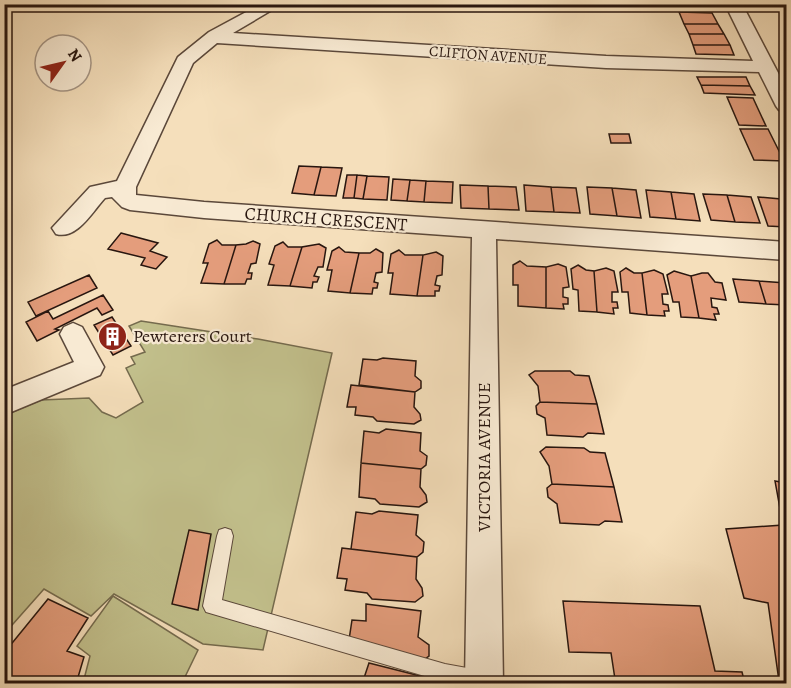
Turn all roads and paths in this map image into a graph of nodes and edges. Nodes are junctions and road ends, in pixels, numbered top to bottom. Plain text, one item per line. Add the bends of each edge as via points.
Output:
1 (274, 4) edge
2 (733, 4) edge
3 (212, 37) junction
4 (765, 67) junction
5 (786, 106) edge
6 (125, 187) junction
7 (64, 228) dead end
8 (484, 230) junction
9 (786, 251) edge
10 (74, 334) dead end
11 (4, 403) edge
12 (225, 536) dead end
13 (484, 681) edge

1 - 3 street
2 - 4 street
3 - 4 street, CLIFTON AVENUE via 606,62
3 - 6 street via 185,61
4 - 5 street
6 - 7 street via 98,192
6 - 8 street, CHURCH CRESCENT via 123,196 144,205
8 - 9 street, CHURCH CRESCENT
8 - 13 street, VICTORIA AVENUE
10 - 11 street via 90,367
12 - 13 lane via 212,606 445,674

